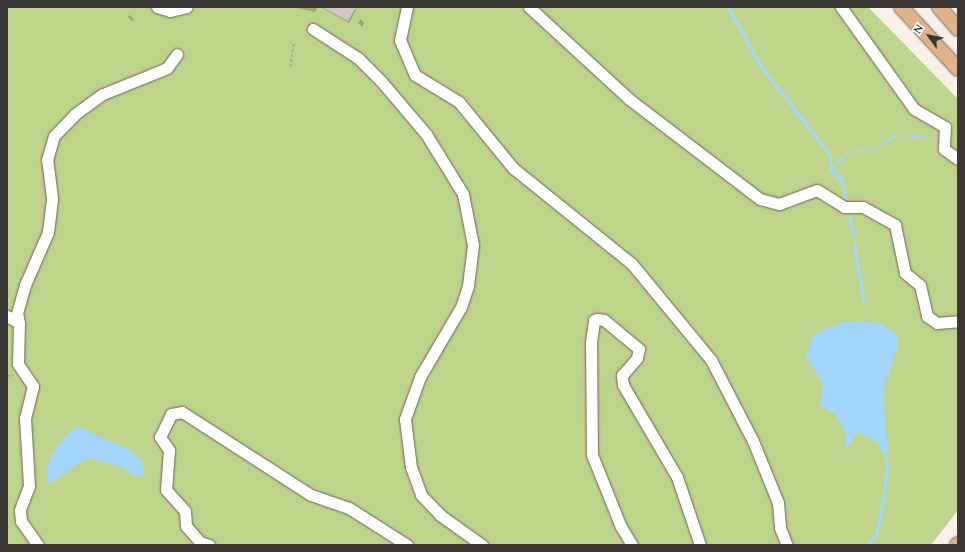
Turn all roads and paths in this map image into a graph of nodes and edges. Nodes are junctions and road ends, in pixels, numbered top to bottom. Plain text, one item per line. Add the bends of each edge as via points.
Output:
1 (157, 7) edge
2 (187, 7) edge
3 (407, 7) edge
4 (529, 7) edge
5 (841, 7) edge
6 (901, 7) edge
7 (939, 7) edge
8 (313, 29) dead end
9 (958, 29) edge
10 (294, 42) dead end
11 (177, 54) dead end
12 (290, 67) dead end
13 (958, 69) edge
14 (958, 159) edge
15 (7, 316) edge
16 (958, 322) edge
17 (19, 323) junction
18 (38, 545) edge
19 (209, 545) edge
20 (407, 545) edge
21 (482, 545) edge
22 (632, 545) edge
23 (700, 545) edge
24 (786, 545) edge

1 - 2 lane via 170,11
3 - 24 lane via 400,40 415,75 459,102 513,168 632,264 711,360 753,441 778,503 780,528
4 - 16 lane via 630,99 760,199 779,204 817,190 844,207 863,207 895,224 905,273 920,285 927,316 938,322
5 - 14 lane via 914,108 945,127 944,148
6 - 13 main road
7 - 9 main road
8 - 21 lane via 358,58 381,81 426,134 462,194 473,245 468,286 461,308 420,377 405,419 411,467 421,495 440,515
10 - 12 path
11 - 17 lane via 167,68 103,94 75,114 54,136 47,160 52,198 48,232 25,285 18,313
15 - 17 lane
17 - 18 lane via 18,364 24,378 33,386 25,418 29,486 20,510 22,521
19 - 20 lane via 200,542 186,526 185,511 166,490 169,450 160,437 171,414 182,412 311,494 349,508
22 - 23 lane via 621,527 592,454 591,342 594,320 598,319 604,320 618,335 639,349 637,358 622,374 623,385 676,477

